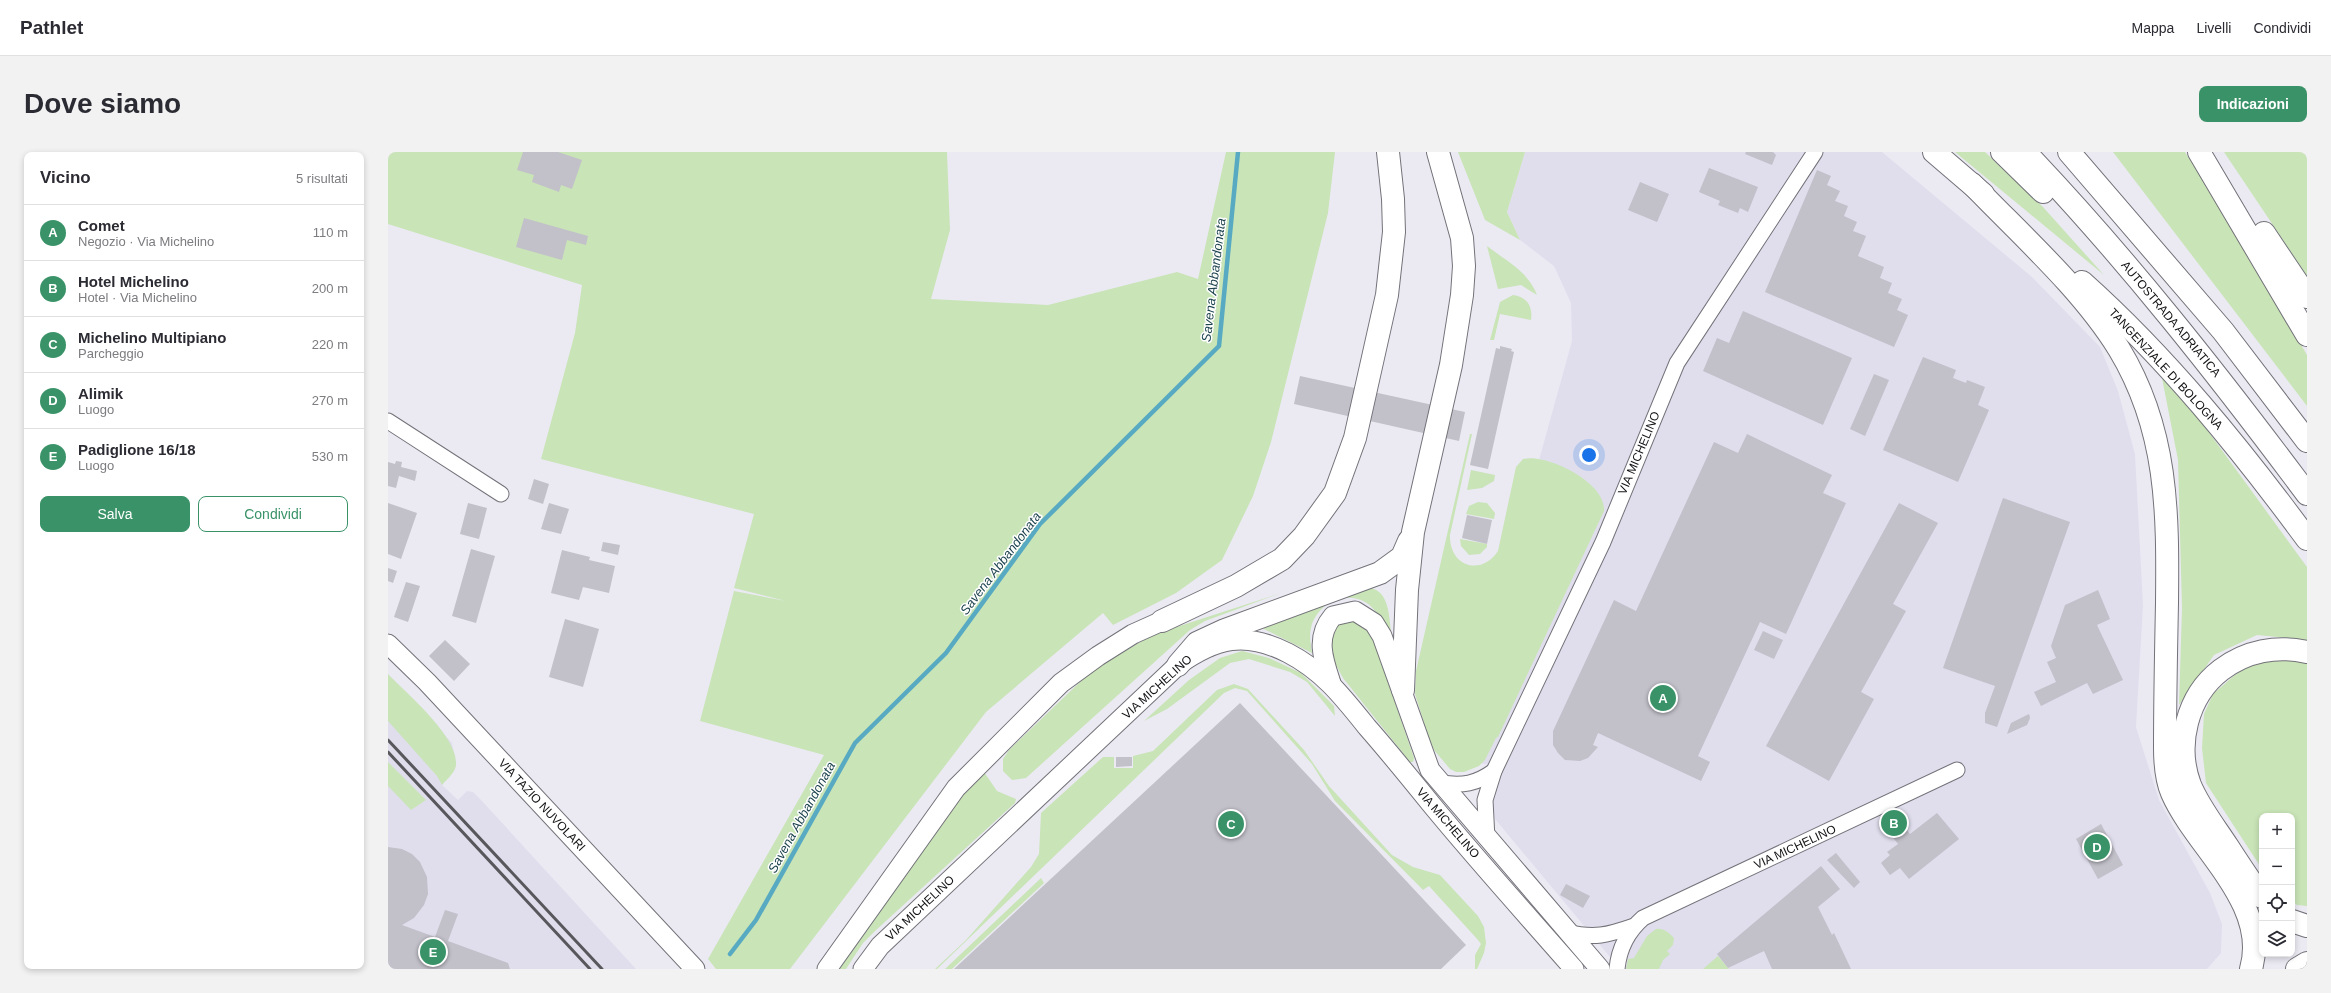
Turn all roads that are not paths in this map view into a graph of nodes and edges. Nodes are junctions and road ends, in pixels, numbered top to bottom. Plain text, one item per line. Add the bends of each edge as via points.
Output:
1 (1388, 152) edge
2 (1438, 152) edge
3 (1814, 152) edge
4 (1934, 152) edge
5 (2002, 152) edge
6 (2025, 152) edge
7 (2069, 152) edge
8 (2090, 152) edge
9 (2200, 152) edge
10 (1972, 184) junction
11 (2135, 275) junction
12 (2307, 297) edge
13 (2223, 331) junction
14 (2307, 335) edge
15 (388, 422) edge
16 (2307, 441) edge
17 (502, 494) dead end
18 (2307, 494) edge
19 (1413, 532) junction
20 (2307, 539) edge
21 (1162, 621) joint
22 (388, 644) edge
23 (2307, 652) edge
24 (1178, 665) junction
25 (1331, 683) junction
26 (1403, 690) junction
27 (1957, 770) dead end
28 (1494, 771) junction
29 (1441, 783) junction
30 (1487, 839) junction
31 (2259, 892) edge
32 (2295, 922) edge
33 (1634, 926) junction
34 (2307, 926) edge
35 (1567, 932) junction
36 (2307, 963) edge
37 (695, 969) edge
38 (827, 969) edge
39 (863, 969) edge
40 (1574, 969) edge
41 (1600, 969) edge
42 (1617, 969) edge
43 (2251, 969) edge
44 (2297, 969) edge

1 - 21 main road via 1394,232 1387,295 1359,424 1335,493 1304,536 1282,559 1236,586
2 - 19 main road via 1462,238 1464,266 1451,365
3 - 28 street, VIA MICHELINO via 1677,363 1603,542
4 - 10 main road, TANGENZIALE DI BOLOGNA
5 - 11 main road
6 - 11 main road, AUTOSTRADA ADRIATICA
7 - 13 main road
8 - 13 main road
9 - 12 main road via 2269,240
9 - 14 main road
10 - 20 main road, TANGENZIALE DI BOLOGNA via 2102,300 2155,353 2216,422
10 - 43 main road via 2085,303 2103,326 2130,368 2151,417 2161,461 2166,503 2165,748 2168,779 2178,805 2225,874 2247,912 2254,940
11 - 18 main road, AUTOSTRADA ADRIATICA via 2225,386
13 - 16 main road
15 - 17 street via 396,424
19 - 24 main road via 1402,557 1380,574 1225,630 1197,643
19 - 26 main road via 1407,590
21 - 38 street via 1133,634 1061,683 956,788
22 - 37 street, VIA TAZIO NUVOLARI via 434,689
23 - 31 main road via 2297,649 2268,649 2228,664 2199,695 2187,720 2184,736 2186,772 2196,798
24 - 25 street, VIA MICHELINO via 1215,643 1227,640 1252,641 1288,652
24 - 39 street, VIA MICHELINO via 880,946
25 - 26 street, VIA MICHELINO via 1321,644 1322,632 1333,616 1355,611 1374,623 1382,636
25 - 40 street, VIA MICHELINO via 1432,805
26 - 29 street, VIA MICHELINO via 1425,761
27 - 33 street, VIA MICHELINO via 1643,918
28 - 29 street, VIA MICHELINO via 1471,784 1458,786
28 - 30 street, VIA MICHELINO via 1486,800
29 - 30 street, VIA MICHELINO
30 - 35 street, VIA MICHELINO
32 - 34 main road
33 - 35 street, VIA MICHELINO via 1598,936
33 - 42 street, VIA MICHELINO via 1623,943
35 - 41 street, VIA MICHELINO
36 - 44 main road

